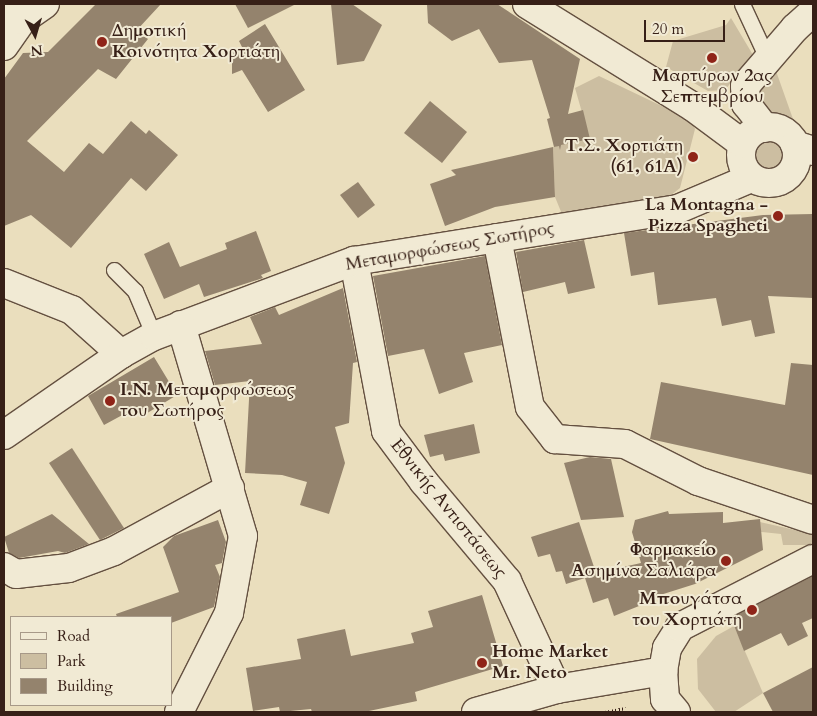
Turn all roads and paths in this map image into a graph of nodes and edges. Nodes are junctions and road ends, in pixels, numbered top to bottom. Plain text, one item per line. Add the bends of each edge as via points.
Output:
1 (45, 4) edge
2 (527, 4) edge
3 (742, 4) edge
4 (813, 12) edge
5 (13, 16) edge
6 (4, 46) edge
7 (768, 60) junction
8 (765, 128) junction
9 (743, 144) junction
10 (804, 148) edge
11 (752, 178) junction
12 (497, 238) junction
13 (354, 261) junction
14 (114, 270) dead end
15 (4, 283) edge
16 (180, 325) junction
17 (154, 336) junction
18 (121, 354) junction
19 (4, 435) edge
20 (230, 488) junction
21 (813, 520) edge
22 (813, 559) edge
23 (4, 567) edge
24 (663, 670) junction
25 (557, 689) junction
26 (180, 712) edge
27 (476, 712) edge
28 (676, 712) edge

1 - 5 street
2 - 9 street via 693,107
3 - 7 lane
4 - 7 street
5 - 6 street
7 - 8 street via 745,86 746,104
8 - 9 street via 756,130
8 - 10 street via 779,128
9 - 11 street via 742,163
10 - 11 street via 786,178 769,184
11 - 12 street, Μεταμορφώσεως Σωτήρος via 678,208
12 - 13 street, Μεταμορφώσεως Σωτήρος
12 - 21 street via 530,407 556,439 625,444 698,481
13 - 16 street, Μεταμορφώσεως Σωτήρος
13 - 25 street, Εθνικής Αντιστάσεως via 386,431 507,581
14 - 17 lane via 135,291
15 - 18 street via 72,310
16 - 17 street, Μεταμορφώσεως Σωτήρος
16 - 20 street
17 - 18 street, Μεταμορφώσεως Σωτήρος
18 - 19 street, Μεταμορφώσεως Σωτήρος
20 - 23 street via 114,551 68,568 16,574
20 - 26 street via 243,536 235,590 229,613
22 - 24 street via 680,627 667,648
24 - 25 street
24 - 28 street via 665,699
25 - 27 street

